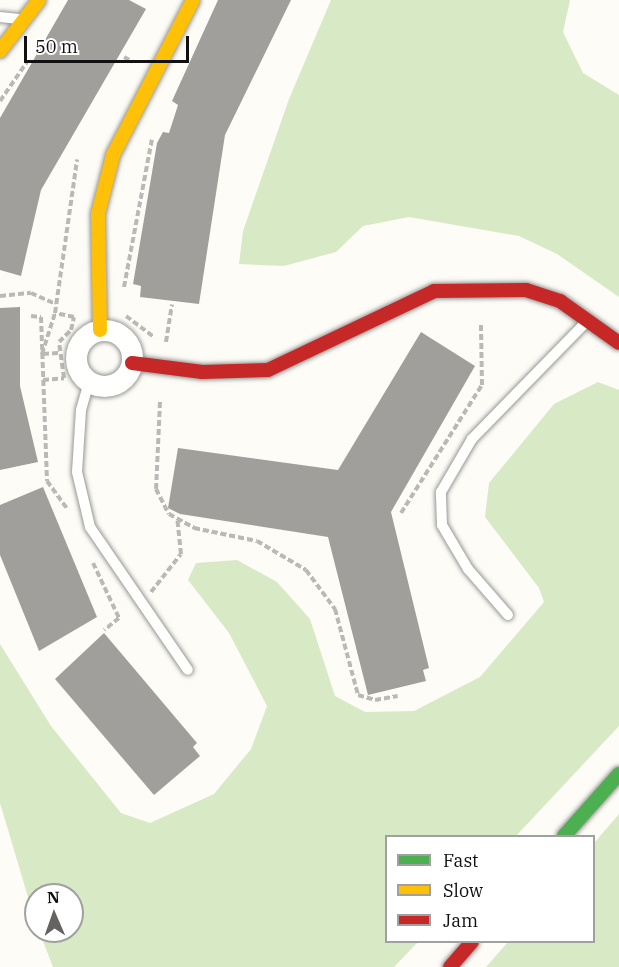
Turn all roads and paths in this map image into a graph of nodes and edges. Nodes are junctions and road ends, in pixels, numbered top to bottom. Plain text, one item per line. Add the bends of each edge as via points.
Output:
1 (39, 0) edge
2 (193, 0) edge
3 (0, 17) edge
4 (25, 19) junction
5 (0, 51) edge
6 (27, 62) dead end
7 (0, 101) edge
8 (156, 130) dead end
9 (78, 160) dead end
10 (0, 296) edge
11 (122, 300) dead end
12 (56, 304) junction
13 (172, 304) dead end
14 (120, 311) dead end
15 (55, 313) junction
16 (588, 320) junction
17 (481, 325) dead end
18 (100, 330) junction
19 (619, 343) edge
20 (166, 344) junction
21 (171, 347) dead end
22 (58, 353) junction
23 (132, 363) junction
24 (43, 380) dead end
25 (89, 382) junction
26 (160, 402) dead end
27 (402, 513) dead end
28 (177, 518) junction
29 (149, 595) dead end
30 (508, 615) dead end
31 (188, 670) dead end
32 (398, 696) dead end
33 (619, 774) edge
34 (566, 835) edge
35 (471, 943) edge
36 (450, 967) edge

1 - 4 street
2 - 18 street via 113,155 99,214 95,266
3 - 4 lane
4 - 5 street
6 - 7 path
8 - 11 path via 138,192
9 - 12 path
10 - 12 path via 31,294
12 - 15 path
13 - 20 path
14 - 20 path
15 - 22 path via 74,317
15 - 22 path via 42,354
16 - 19 street
16 - 23 street via 560,301 526,290 434,291 268,370 202,372
16 - 30 lane via 472,439 441,492 442,525 468,569
17 - 27 path via 482,385
18 - 23 street via 125,338
18 - 25 street via 82,339 75,357
20 - 21 path
22 - 24 path via 64,378
23 - 25 street via 110,386
25 - 31 lane via 81,410 77,472 90,527
26 - 28 path via 156,489
28 - 29 path via 181,554
28 - 32 path via 194,528 257,541 306,570 335,609 358,695 375,700
33 - 34 street
35 - 36 street

